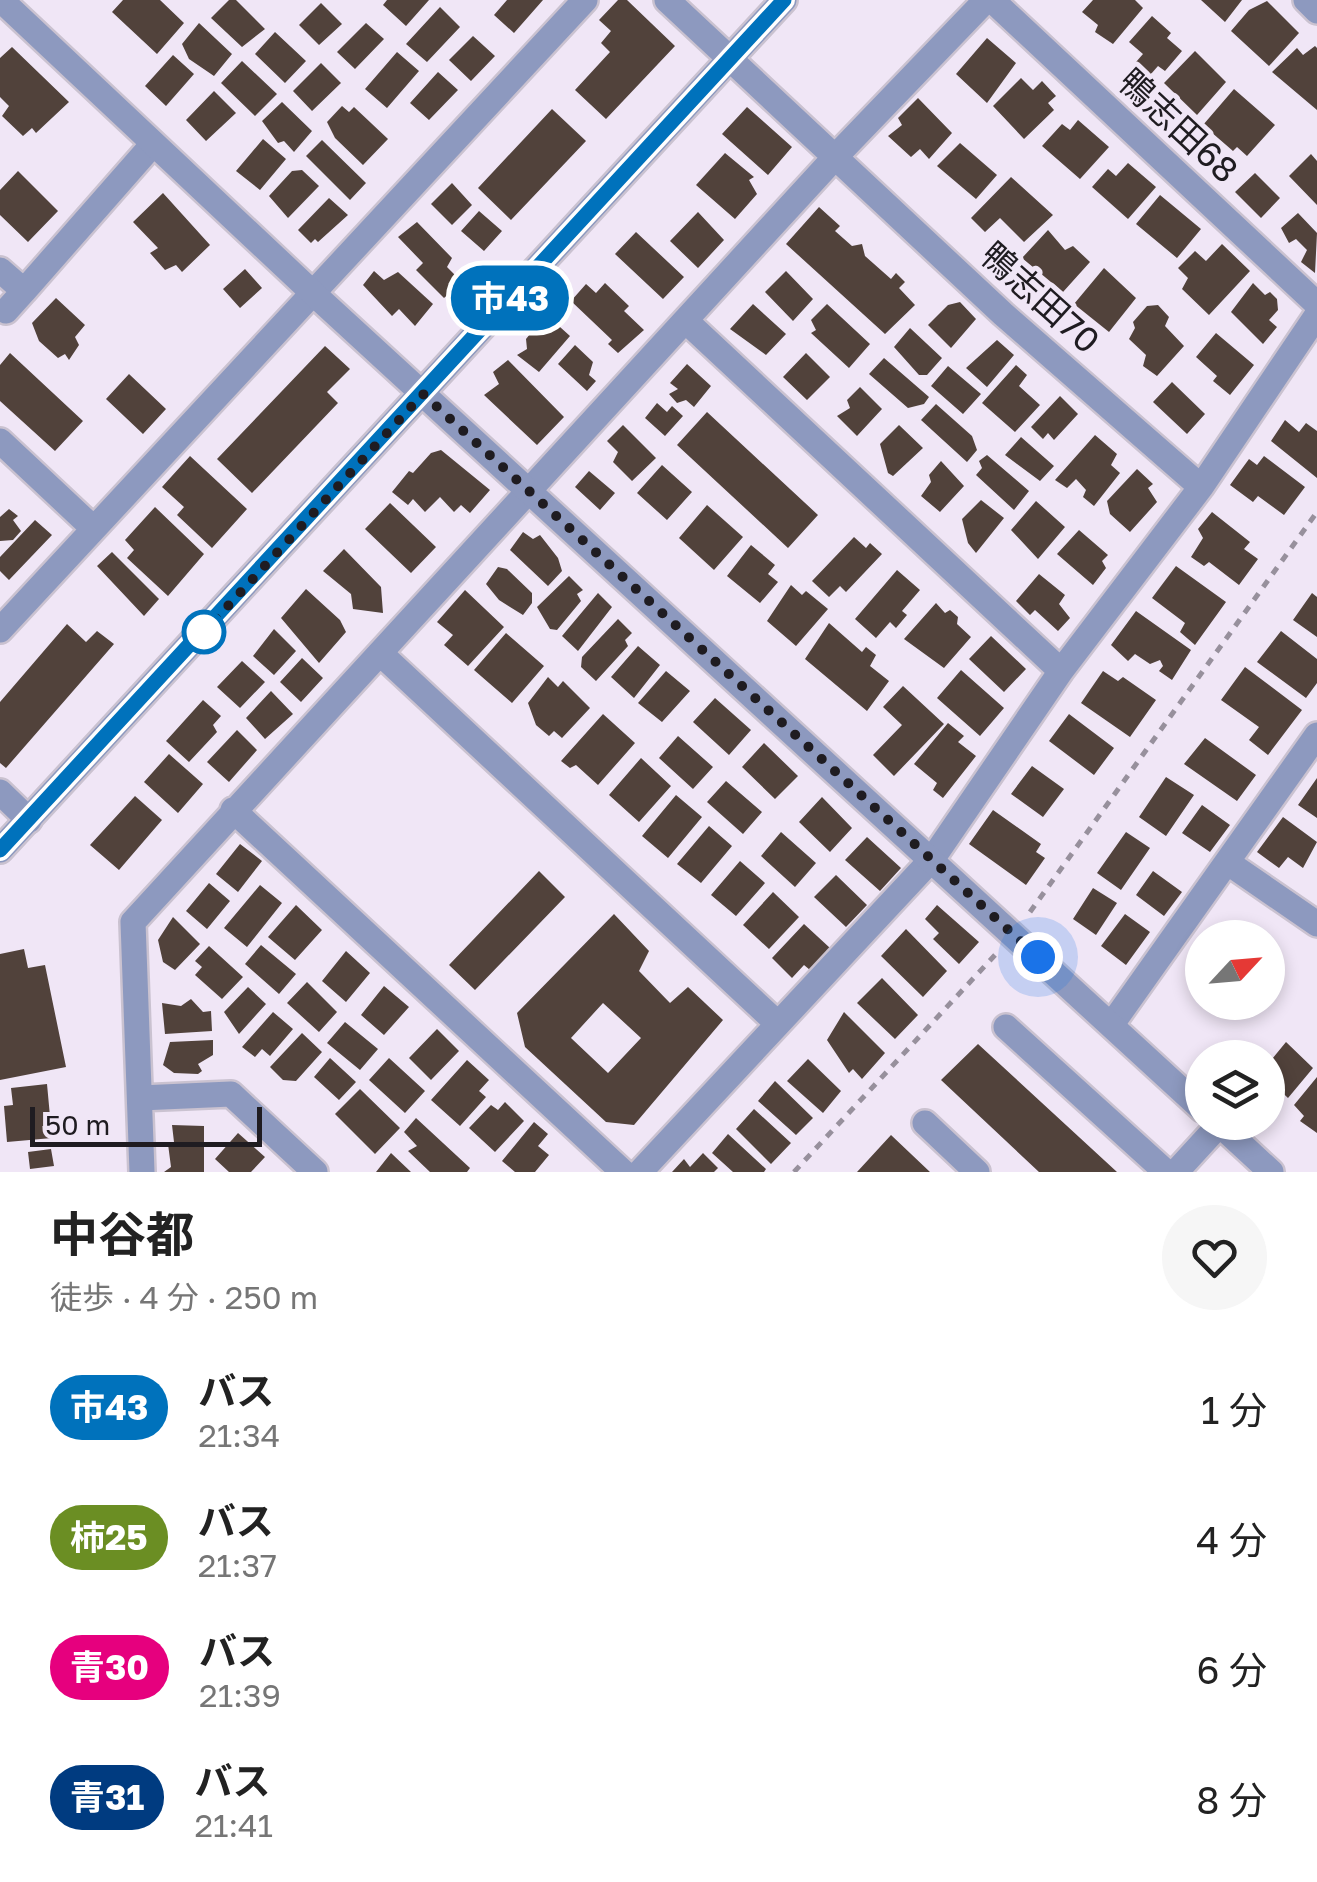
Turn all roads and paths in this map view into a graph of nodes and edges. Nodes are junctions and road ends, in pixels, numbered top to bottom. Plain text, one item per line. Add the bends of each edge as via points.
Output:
1 (1, 0) edge
2 (585, 0) edge
3 (667, 0) edge
4 (784, 0) edge
5 (989, 0) edge
6 (1306, 0) edge
7 (1317, 11) edge
8 (730, 60) junction
9 (153, 144) junction
10 (837, 155) junction
11 (0, 270) edge
12 (24, 291) junction
13 (315, 295) junction
14 (1317, 304) edge
15 (6, 312) dead end
16 (1317, 316) edge
17 (686, 322) junction
18 (423, 394) junction
19 (0, 440) edge
20 (1201, 487) junction
21 (532, 490) junction
22 (1317, 512) edge
23 (93, 528) junction
24 (0, 630) edge
25 (382, 654) junction
26 (1061, 671) junction
27 (1317, 735) edge
28 (0, 792) edge
29 (233, 810) junction
30 (29, 820) junction
31 (0, 850) edge
32 (932, 858) junction
33 (1227, 862) junction
34 (1317, 924) edge
35 (1014, 934) junction
36 (777, 1023) junction
37 (1112, 1024) junction
38 (1006, 1027) dead end
39 (1185, 1093) edge
40 (140, 1098) junction
41 (925, 1123) dead end
42 (1198, 1140) edge
43 (1236, 1140) edge
44 (142, 1172) edge
45 (315, 1172) edge
46 (623, 1172) edge
47 (640, 1172) edge
48 (794, 1172) edge
49 (977, 1172) edge
50 (1166, 1172) edge
51 (1176, 1172) edge
52 (1271, 1172) edge

1 - 9 street
2 - 13 street
3 - 8 street, 鴨志田70
4 - 8 street
5 - 10 street
5 - 14 street, 鴨志田68
6 - 7 street
8 - 10 street, 鴨志田70
8 - 18 street
9 - 12 street
9 - 13 street
10 - 17 street
10 - 20 street, 鴨志田70 via 1003,314
11 - 12 street
12 - 15 street
13 - 18 street
13 - 23 street
16 - 20 street
17 - 21 street
17 - 26 street
18 - 21 street
18 - 30 street
19 - 23 street
20 - 26 street
21 - 25 street
21 - 32 street
22 - 35 path
23 - 24 street
25 - 29 street
25 - 36 street
26 - 32 street
27 - 33 street
28 - 30 street
29 - 40 street via 133,922
29 - 46 street
30 - 31 street
32 - 35 street
32 - 36 street
33 - 34 street
33 - 37 street
35 - 37 street
35 - 48 path
36 - 47 street
37 - 39 street
38 - 50 street
40 - 44 street
40 - 45 street via 231,1094
41 - 49 street
42 - 51 street
43 - 52 street

